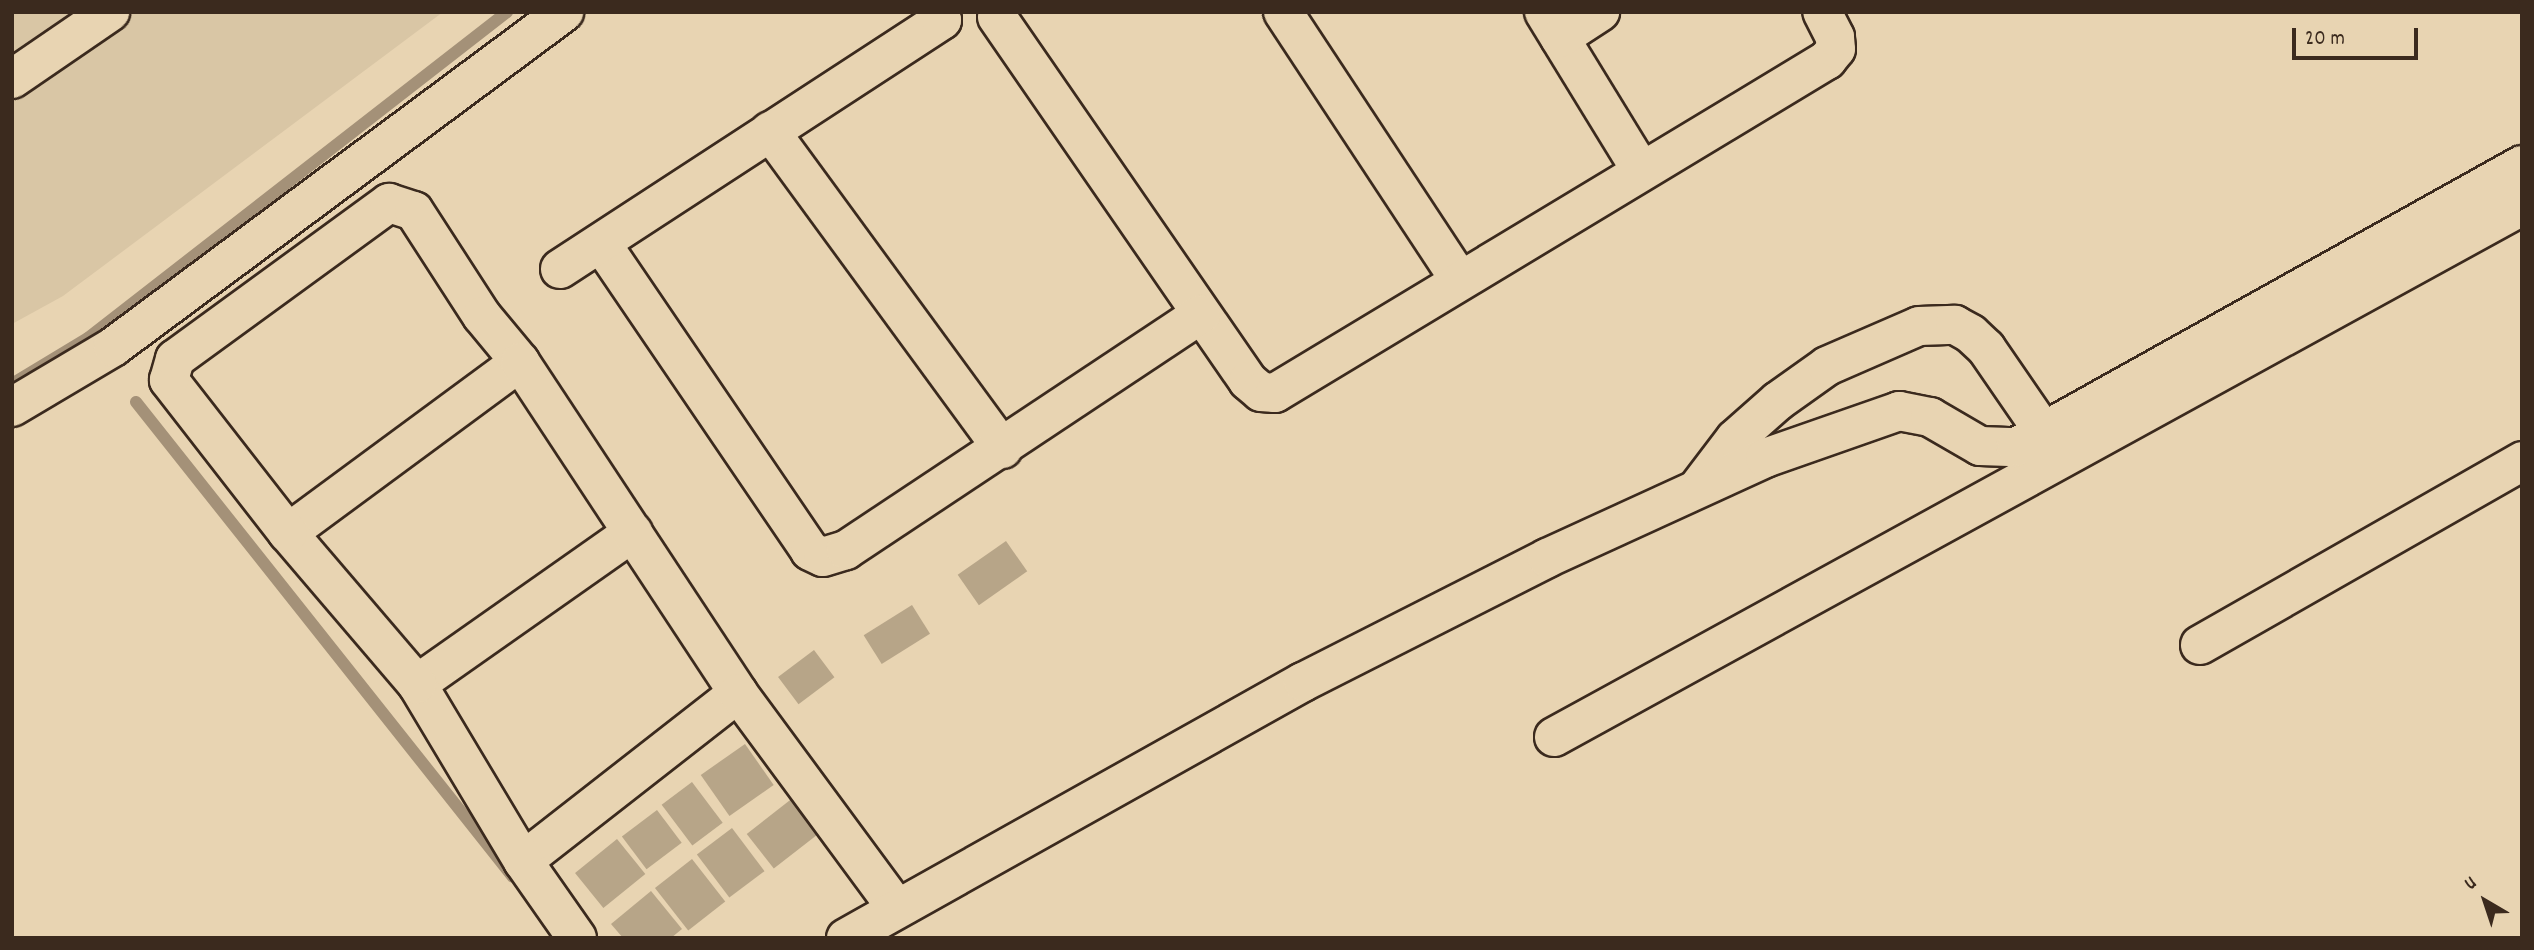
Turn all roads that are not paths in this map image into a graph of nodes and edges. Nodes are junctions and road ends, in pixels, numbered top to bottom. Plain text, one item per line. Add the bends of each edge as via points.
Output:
1 (110, 12) edge
2 (564, 12) edge
3 (1283, 12) edge
4 (1600, 12) edge
5 (1822, 12) edge
6 (1001, 15) edge
7 (939, 16) edge
8 (1552, 25) edge
9 (12, 79) edge
10 (770, 131) junction
11 (2522, 165) edge
12 (1641, 170) junction
13 (2522, 206) edge
14 (601, 243) junction
15 (560, 269) dead end
16 (1460, 280) junction
17 (1201, 314) junction
18 (520, 362) junction
19 (12, 407) edge
20 (2043, 431) junction
21 (1003, 449) junction
22 (2522, 460) edge
23 (1696, 489) junction
24 (633, 532) junction
25 (288, 533) junction
26 (2200, 645) dead end
27 (417, 684) junction
28 (738, 693) junction
29 (1554, 737) dead end
30 (523, 861) junction
31 (896, 907) junction
32 (577, 938) edge
33 (846, 938) edge

1 - 9 street
2 - 19 street via 113,347
3 - 16 street
4 - 8 street
5 - 12 street via 1835,37 1836,49 1827,60
6 - 7 street
6 - 17 street
7 - 10 street
8 - 12 street
10 - 14 street
10 - 21 street
11 - 20 street
12 - 16 street
13 - 29 street
14 - 15 street
14 - 21 street via 810,551 823,557 846,550
16 - 17 street via 1275,393 1255,388
17 - 21 street
18 - 24 street
18 - 25 street
18 - 25 street via 482,316 414,211 398,203 389,203 175,359 169,380 173,390
20 - 23 street via 2015,447 1995,450 1930,417 1899,411 1765,458
20 - 23 street via 1986,348 1971,334 1955,325 1919,326 1827,366 1778,401 1735,439
22 - 26 street
23 - 31 street via 1547,558 1303,682
24 - 27 street
24 - 28 street
25 - 27 street
27 - 30 street
28 - 30 street
28 - 31 street
30 - 32 street
31 - 33 street

